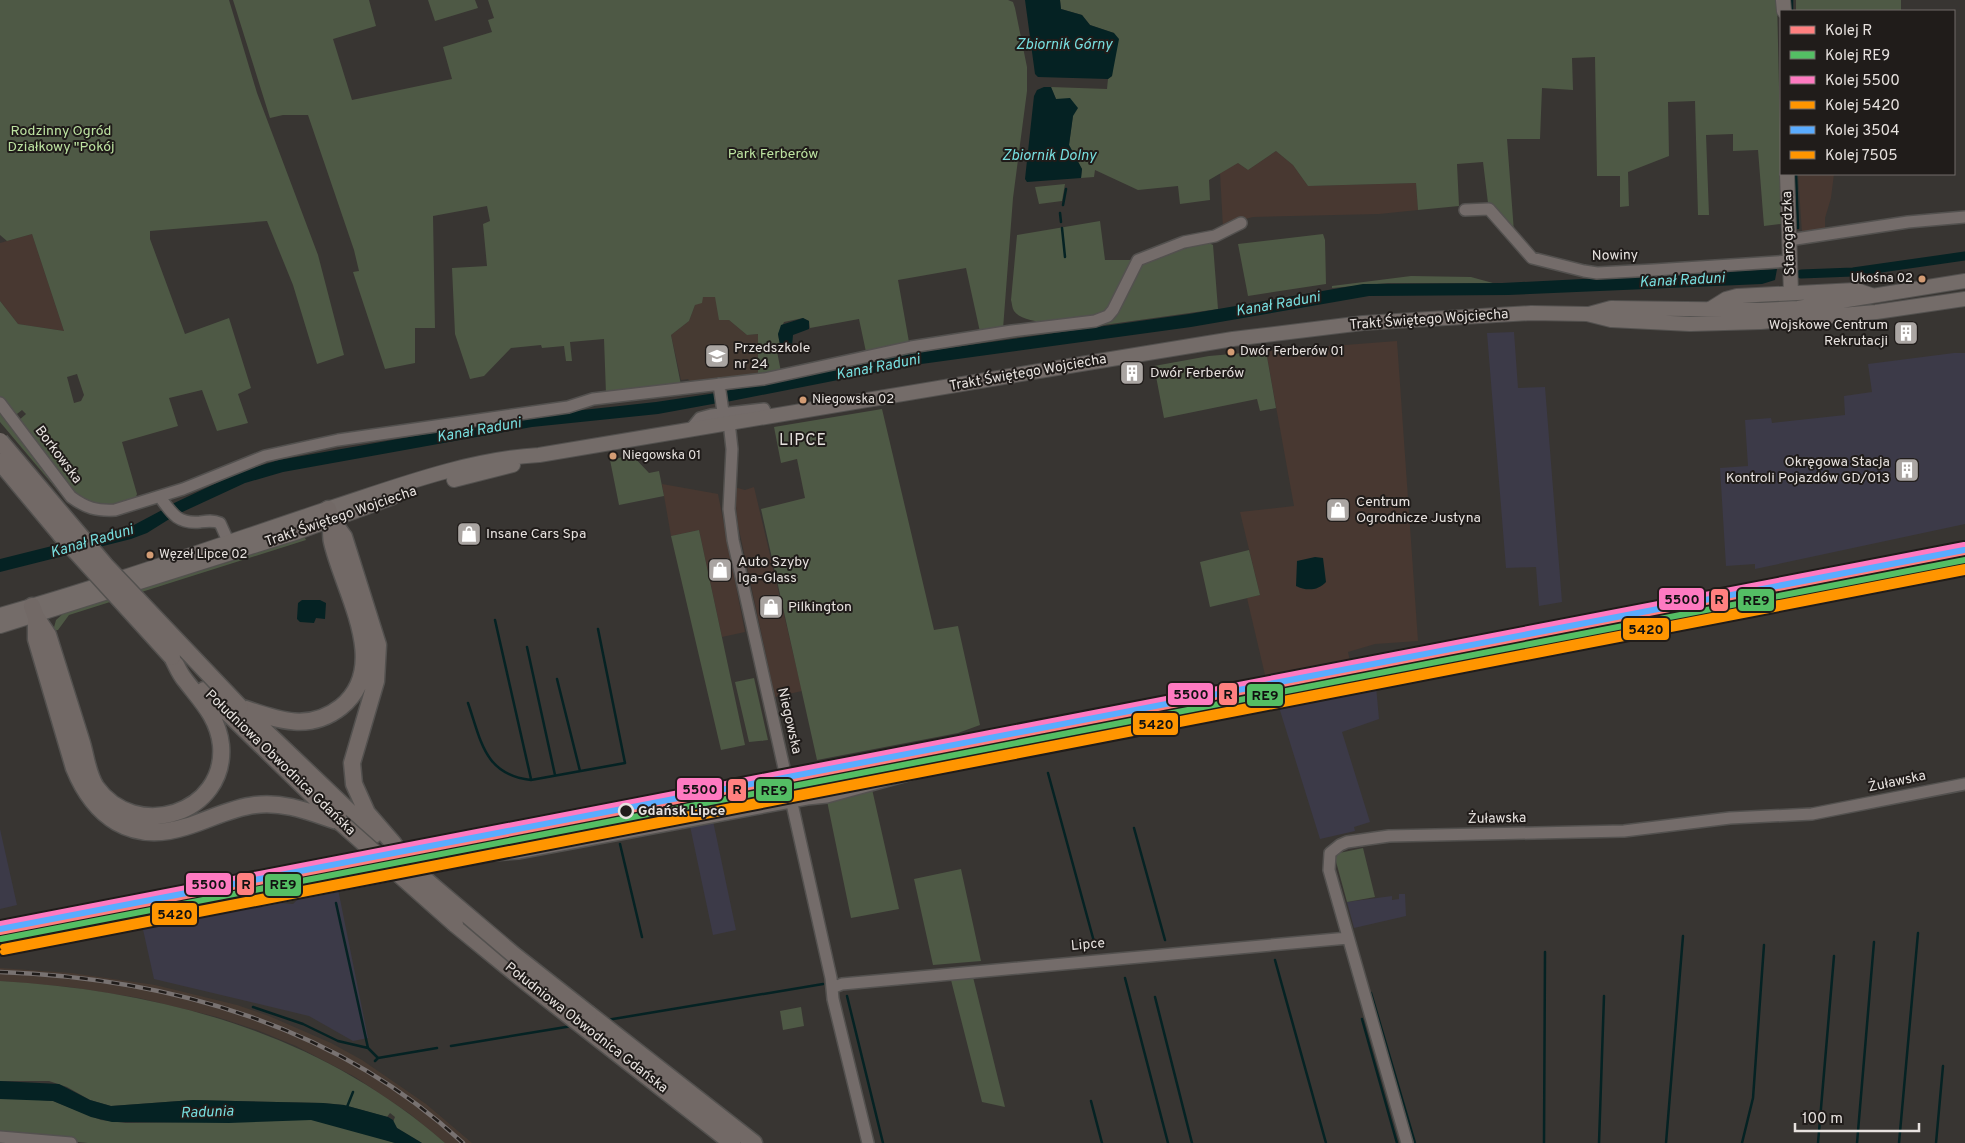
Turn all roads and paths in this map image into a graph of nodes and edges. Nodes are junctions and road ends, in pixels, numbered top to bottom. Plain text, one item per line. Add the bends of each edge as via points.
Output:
1 (1787, 175) edge
2 (1465, 210) dead end
3 (1965, 217) edge
4 (1241, 223) dead end
5 (1789, 240) junction
6 (1790, 261) junction
7 (1959, 282) edge
8 (1791, 293) junction
9 (1965, 293) edge
10 (1873, 296) junction
11 (1965, 299) edge
12 (1893, 309) junction
13 (1708, 310) junction
14 (1587, 314) junction
15 (1690, 324) junction
16 (720, 387) junction
17 (0, 403) edge
18 (725, 413) junction
19 (0, 441) edge
20 (0, 462) edge
21 (162, 500) junction
22 (330, 514) junction
23 (228, 541) junction
24 (345, 561) junction
25 (1965, 568) edge
26 (34, 611) junction
27 (0, 615) edge
28 (0, 626) edge
29 (172, 657) junction
30 (59, 693) junction
31 (240, 707) junction
32 (1965, 784) edge
33 (792, 802) junction
34 (340, 822) junction
35 (407, 864) junction
36 (262, 900) dead end
37 (1348, 938) junction
38 (832, 988) junction
39 (0, 1137) edge
40 (71, 1143) edge
41 (732, 1143) edge
42 (754, 1143) edge
43 (868, 1143) edge
44 (1406, 1143) edge

1 - 5 main road, Starogardzka
2 - 6 street, Nowiny via 1489,209 1532,258 1584,271 1645,271
3 - 5 street
4 - 16 street via 1215,236 1184,242 1138,260 1113,310 1102,319 945,341
5 - 6 main road, Starogardzka
6 - 8 main road, Starogardzka
7 - 9 street
7 - 10 main road, Trakt Świętego Wojciecha
8 - 10 main road, Starogardzka via 1856,290
8 - 13 main road, Starogardzka via 1731,297
10 - 12 main road
10 - 13 main road, Trakt Świętego Wojciecha via 1798,308
11 - 12 main road, Trakt Świętego Wojciecha
12 - 15 main road, Trakt Świętego Wojciecha via 1830,317
13 - 14 main road, Trakt Świętego Wojciecha via 1611,308
13 - 15 main road, Starogardzka
14 - 15 main road, Trakt Świętego Wojciecha via 1611,320
14 - 18 main road, Trakt Świętego Wojciecha via 1523,313 1363,323 1205,344 767,416
16 - 18 street
16 - 21 street via 593,399 568,407 338,440 265,456
17 - 21 street, Borkowska via 71,497 85,507 104,511
18 - 22 main road, Trakt Świętego Wojciecha via 691,429 486,461
18 - 33 street, Niegowska via 732,449 729,509 733,540
19 - 31 highway, Południowa Obwodnica Gdańska, bridge via 105,565
20 - 29 highway, Południowa Obwodnica Gdańska, bridge via 60,534
21 - 23 street via 177,518 185,522 214,520 220,523
22 - 23 main road, Trakt Świętego Wojciecha
22 - 24 highway via 344,537
22 - 26 main road, Trakt Świętego Wojciecha
23 - 26 main road, Trakt Świętego Wojciecha
24 - 31 highway via 364,654 361,679 353,694 335,712 304,723 281,721
24 - 35 highway via 376,631 379,658 372,698 354,752 354,784 367,813
25 - 33 street via 1014,751 827,797
26 - 27 main road, Trakt Świętego Wojciecha
26 - 28 main road, Trakt Świętego Wojciecha
26 - 30 highway via 48,635
29 - 30 highway via 212,716 221,746 219,767 210,786 191,805 171,814 137,816 118,808 102,795 92,779
29 - 34 highway, Południowa Obwodnica Gdańska via 261,748
30 - 34 highway via 74,768 83,788 109,818 124,826 147,832 166,832 230,810 271,804
31 - 35 highway, Południowa Obwodnica Gdańska
32 - 37 street, Żuławska via 1805,814 1730,818 1624,831 1389,836 1347,842 1330,853 1328,864
33 - 36 street
33 - 38 street, Niegowska
34 - 41 highway, Południowa Obwodnica Gdańska, bridge via 526,982
35 - 42 highway, Południowa Obwodnica Gdańska, bridge via 493,937
37 - 38 street, Lipce via 842,984
37 - 44 street, Żuławska
38 - 43 street, Niegowska
39 - 40 street

